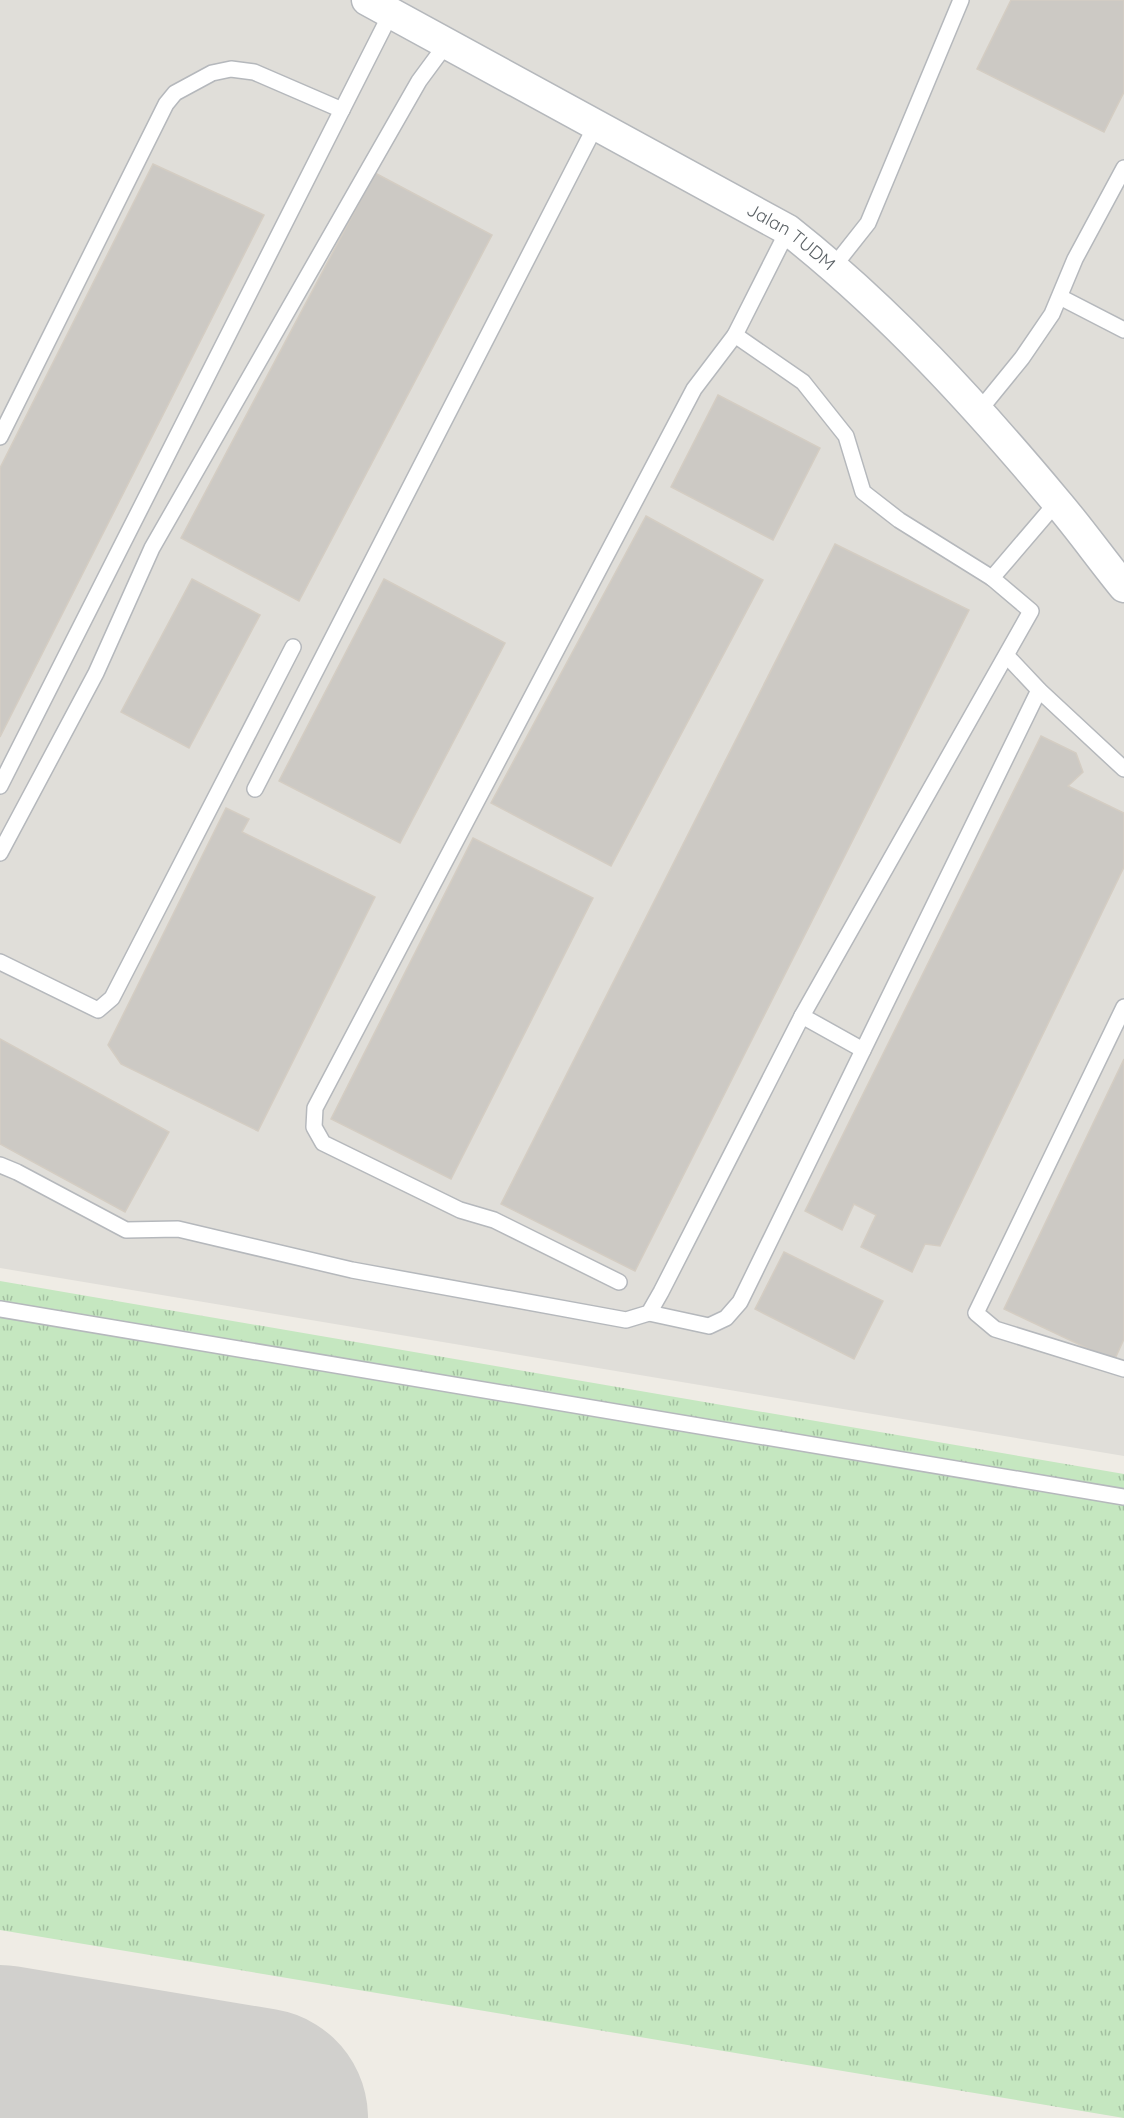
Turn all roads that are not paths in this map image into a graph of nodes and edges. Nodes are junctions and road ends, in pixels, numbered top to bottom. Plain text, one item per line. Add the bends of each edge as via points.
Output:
1 (961, 0) edge
2 (379, 6) edge
3 (447, 44) junction
4 (342, 110) junction
5 (596, 125) junction
6 (1124, 168) edge
7 (789, 230) junction
8 (834, 266) junction
9 (1060, 297) junction
10 (1124, 330) edge
11 (735, 334) junction
12 (978, 412) junction
13 (0, 437) edge
14 (1057, 502) junction
15 (1120, 574) edge
16 (992, 578) junction
17 (293, 647) dead end
18 (1007, 656) junction
19 (1039, 690) junction
20 (1124, 769) edge
21 (0, 786) edge
22 (255, 789) dead end
23 (0, 853) edge
24 (0, 962) edge
25 (1124, 1007) edge
26 (802, 1016) junction
27 (863, 1050) junction
28 (0, 1165) edge
29 (619, 1282) dead end
30 (0, 1309) edge
31 (649, 1313) junction
32 (1124, 1369) edge
33 (1124, 1497) edge

1 - 8 lane via 868,223
2 - 3 street, Jalan TUDM
2 - 4 lane
3 - 5 street, Jalan TUDM
3 - 23 lane via 419,81 152,548 96,673
4 - 13 lane via 254,72 231,69 212,73 175,93 166,104
4 - 21 lane
5 - 7 street, Jalan TUDM
5 - 22 lane
6 - 9 lane via 1075,259
7 - 8 street, Jalan TUDM
7 - 11 lane
8 - 12 street, Jalan TUDM via 883,311
9 - 10 lane
9 - 12 lane via 1022,358
11 - 16 lane via 810,391 846,436 863,492 898,520
11 - 29 lane via 694,389 315,1108 314,1127 324,1143
12 - 14 street, Jalan TUDM
14 - 15 street, Jalan TUDM
14 - 16 lane
16 - 18 lane via 1031,611
17 - 24 lane via 112,998 98,1010
18 - 19 lane
18 - 26 lane
19 - 20 lane
19 - 27 lane
25 - 32 lane via 976,1313 995,1329
26 - 27 lane
26 - 31 lane
27 - 31 lane via 740,1302 726,1318 709,1326
28 - 31 lane via 126,1230 178,1229 352,1270 626,1320
30 - 33 lane

